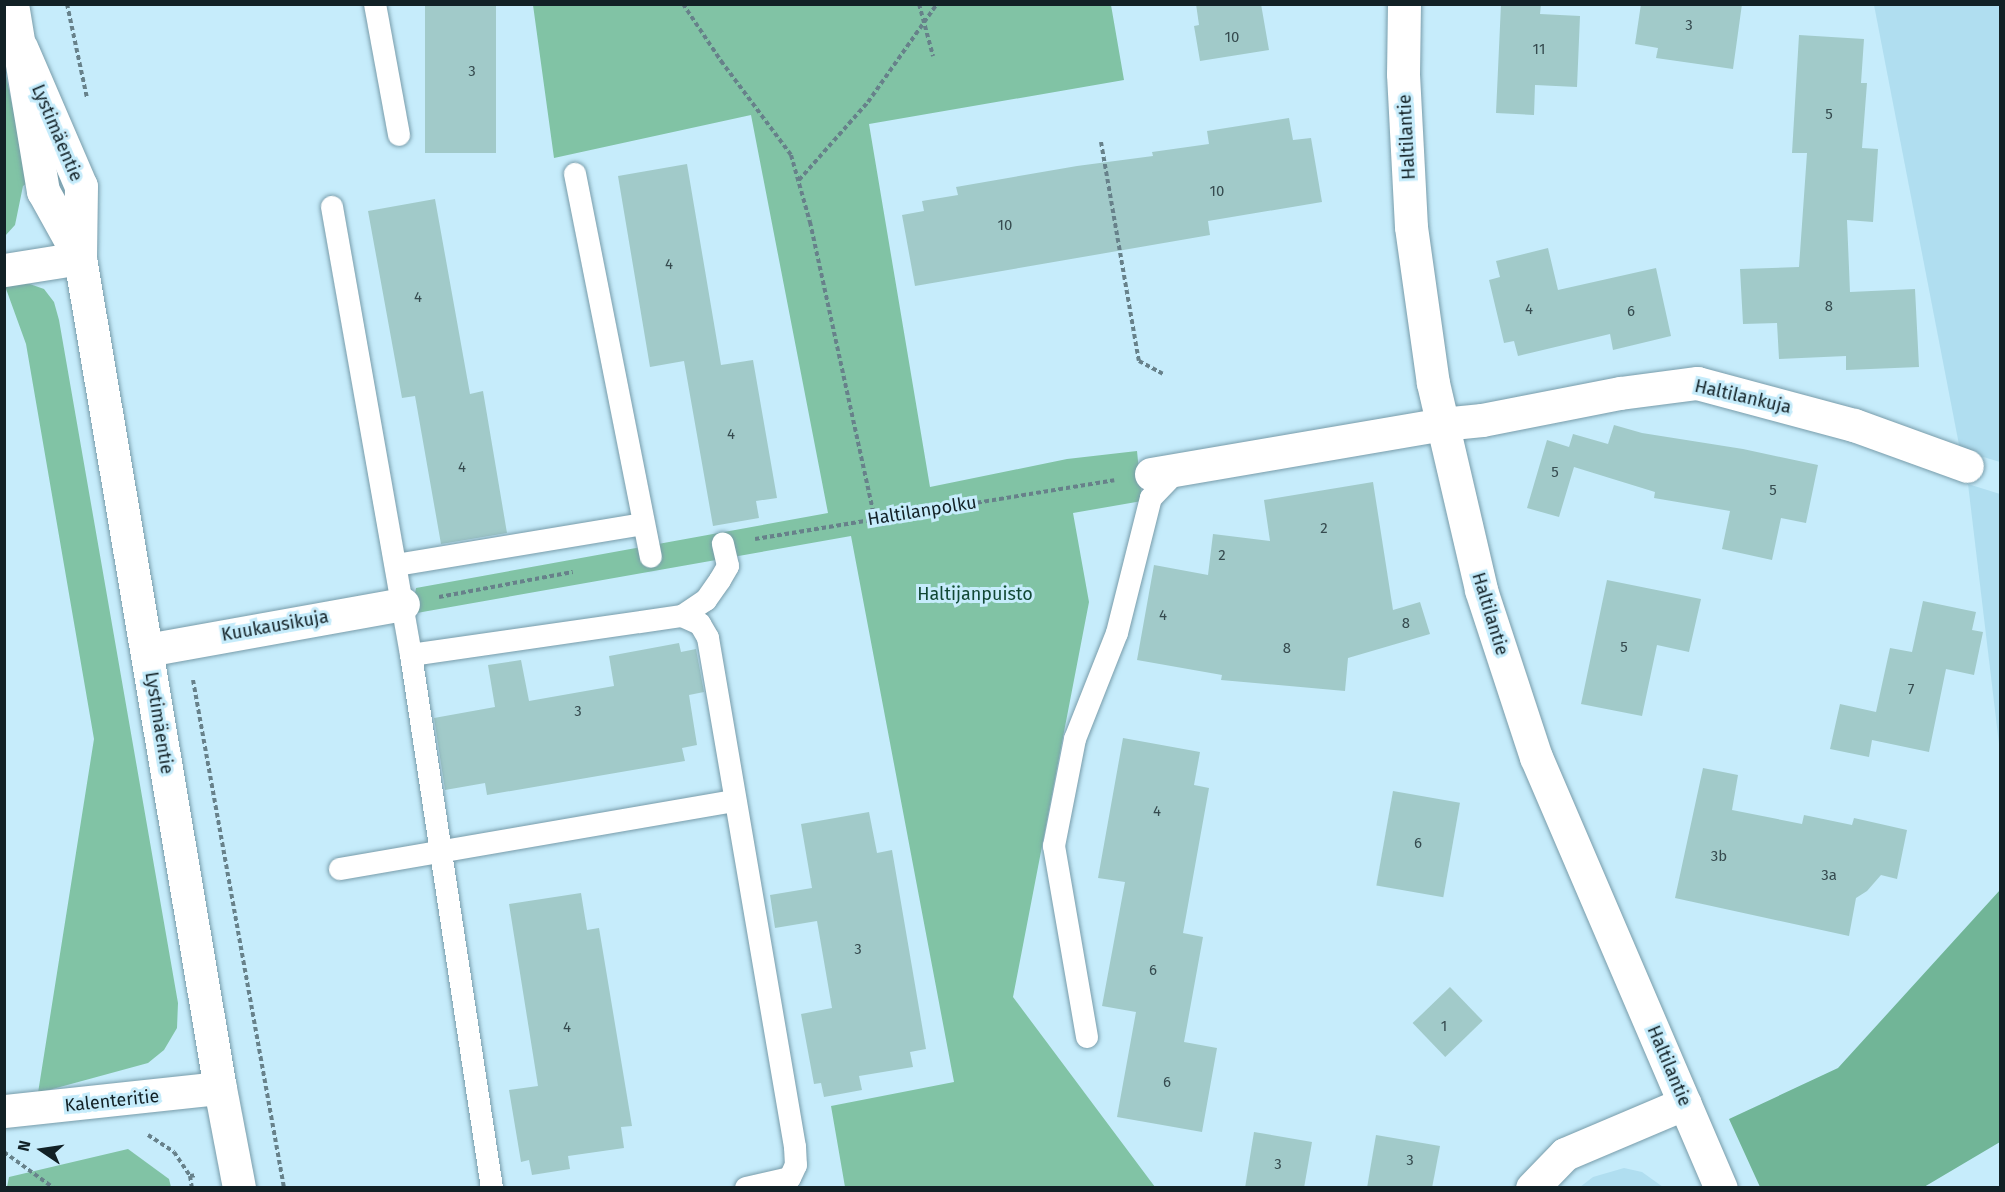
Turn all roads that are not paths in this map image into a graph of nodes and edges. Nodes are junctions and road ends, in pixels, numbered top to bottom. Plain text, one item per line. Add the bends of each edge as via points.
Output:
1 (12, 4) edge
2 (375, 4) edge
3 (1404, 4) edge
4 (399, 135) dead end
5 (575, 174) dead end
6 (332, 207) dead end
7 (80, 258) junction
8 (4, 270) edge
9 (1442, 424) junction
10 (1967, 466) dead end
11 (1165, 472) joint
12 (644, 524) junction
13 (723, 544) road end
14 (651, 558) dead end
15 (396, 565) junction
16 (403, 604) junction
17 (682, 616) junction
18 (147, 650) junction
19 (411, 655) junction
20 (735, 801) junction
21 (441, 852) junction
22 (340, 868) dead end
23 (1087, 1037) dead end
24 (220, 1088) junction
25 (1684, 1103) junction
26 (4, 1111) edge
27 (237, 1178) edge
28 (492, 1188) edge
29 (746, 1188) edge
30 (1532, 1188) edge
31 (1721, 1188) edge

1 - 7 street, Lystimäentie via 43,191
2 - 4 lane
3 - 9 street, Haltilantie via 1403,74 1411,227
5 - 12 lane
6 - 15 lane
7 - 8 street
7 - 18 street, Lystimäentie
9 - 10 street, Haltilankuja via 1696,383 1854,425
9 - 11 street
9 - 25 street, Haltilantie via 1481,590 1536,757
11 - 23 lane via 1151,498 1117,633 1075,740 1054,846
12 - 14 lane
12 - 15 lane
13 - 17 lane via 728,566 705,600
15 - 16 lane
16 - 18 street, Kuukausikuja
16 - 19 lane
17 - 19 lane
17 - 20 lane via 700,624 708,638
18 - 24 street, Lystimäentie
19 - 21 lane
20 - 21 lane
20 - 29 lane via 796,1165 790,1178
21 - 22 lane
21 - 28 lane
24 - 26 street, Kalenteritie
24 - 27 street, Lystimäentie
25 - 30 street via 1565,1154
25 - 31 street, Haltilantie

